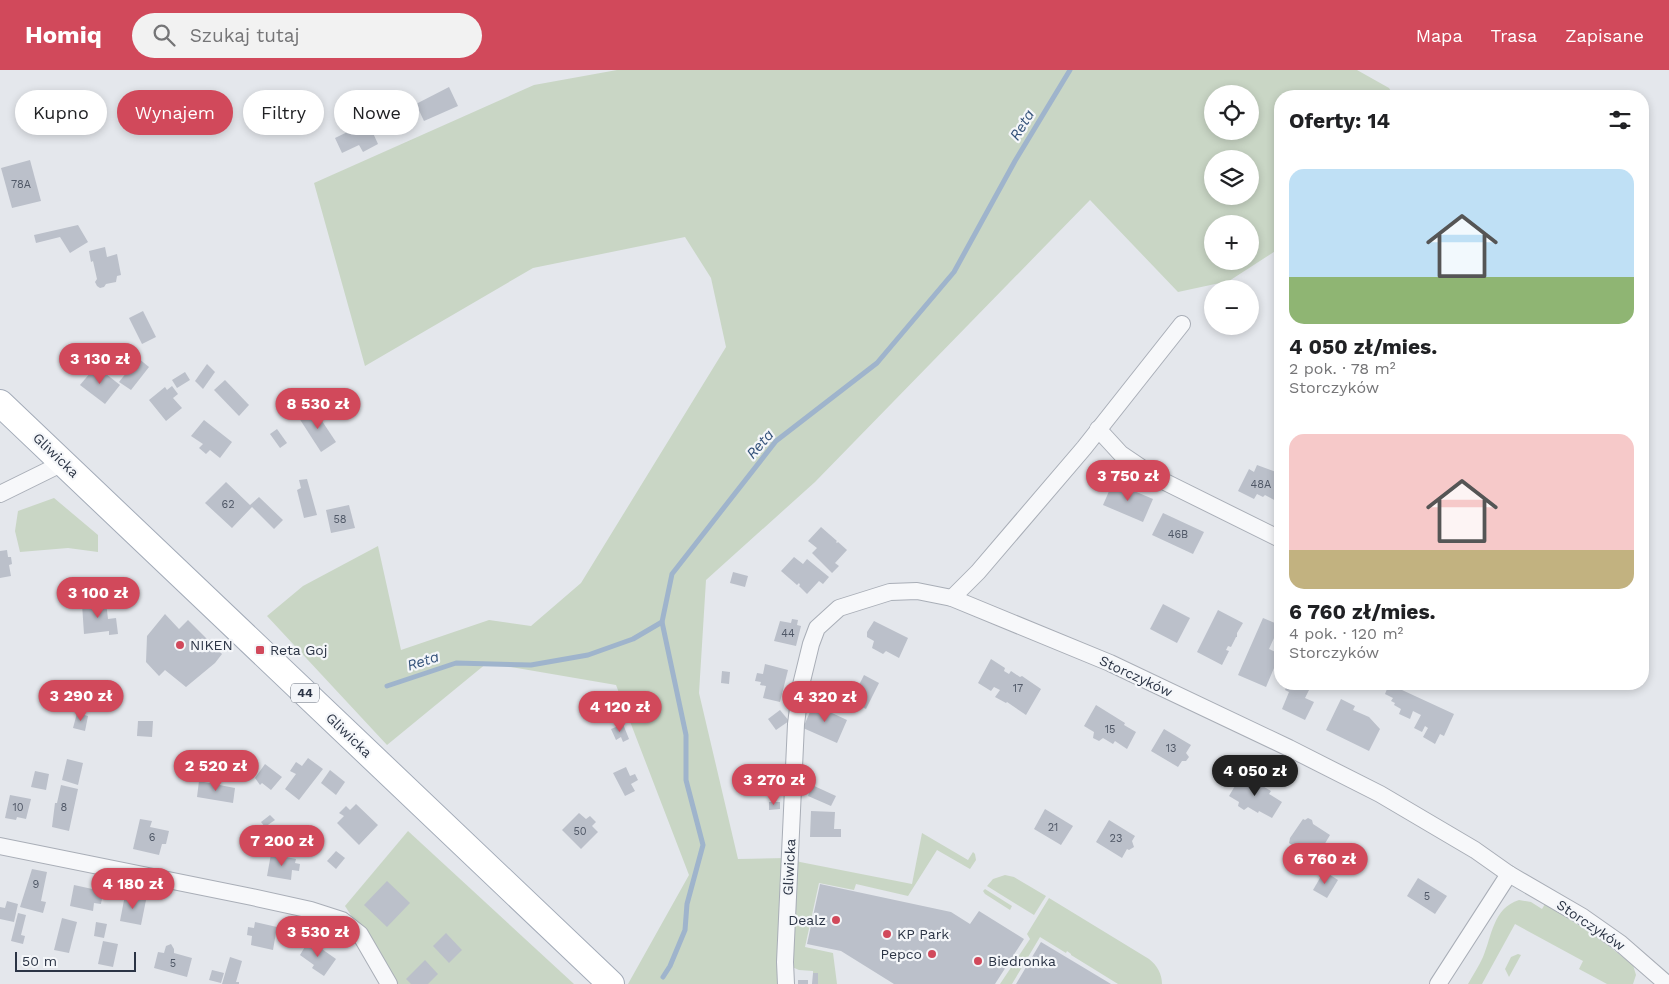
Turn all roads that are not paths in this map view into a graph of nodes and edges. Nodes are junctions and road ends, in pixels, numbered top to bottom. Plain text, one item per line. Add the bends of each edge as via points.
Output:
1 (1182, 324) dead end
2 (0, 403) edge
3 (1098, 429) junction
4 (63, 463) junction
5 (0, 494) edge
6 (1274, 536) edge
7 (952, 598) junction
8 (0, 846) edge
9 (1509, 874) junction
10 (390, 984) edge
11 (611, 984) edge
12 (786, 984) edge
13 (1438, 984) edge
14 (1667, 984) edge

1 - 3 street
2 - 4 main road, Gliwicka / 44
3 - 6 street via 1121,454 1155,477
3 - 7 street via 978,572
4 - 5 street
4 - 11 main road, Gliwicka / 44
7 - 9 street, Storczyków via 1110,663 1290,748 1380,794
7 - 12 street, Gliwicka via 917,591 890,592 839,608 817,628 801,685 796,724
8 - 10 street via 252,897 342,920 360,934
9 - 13 street
9 - 14 street, Storczyków via 1583,917 1620,943

